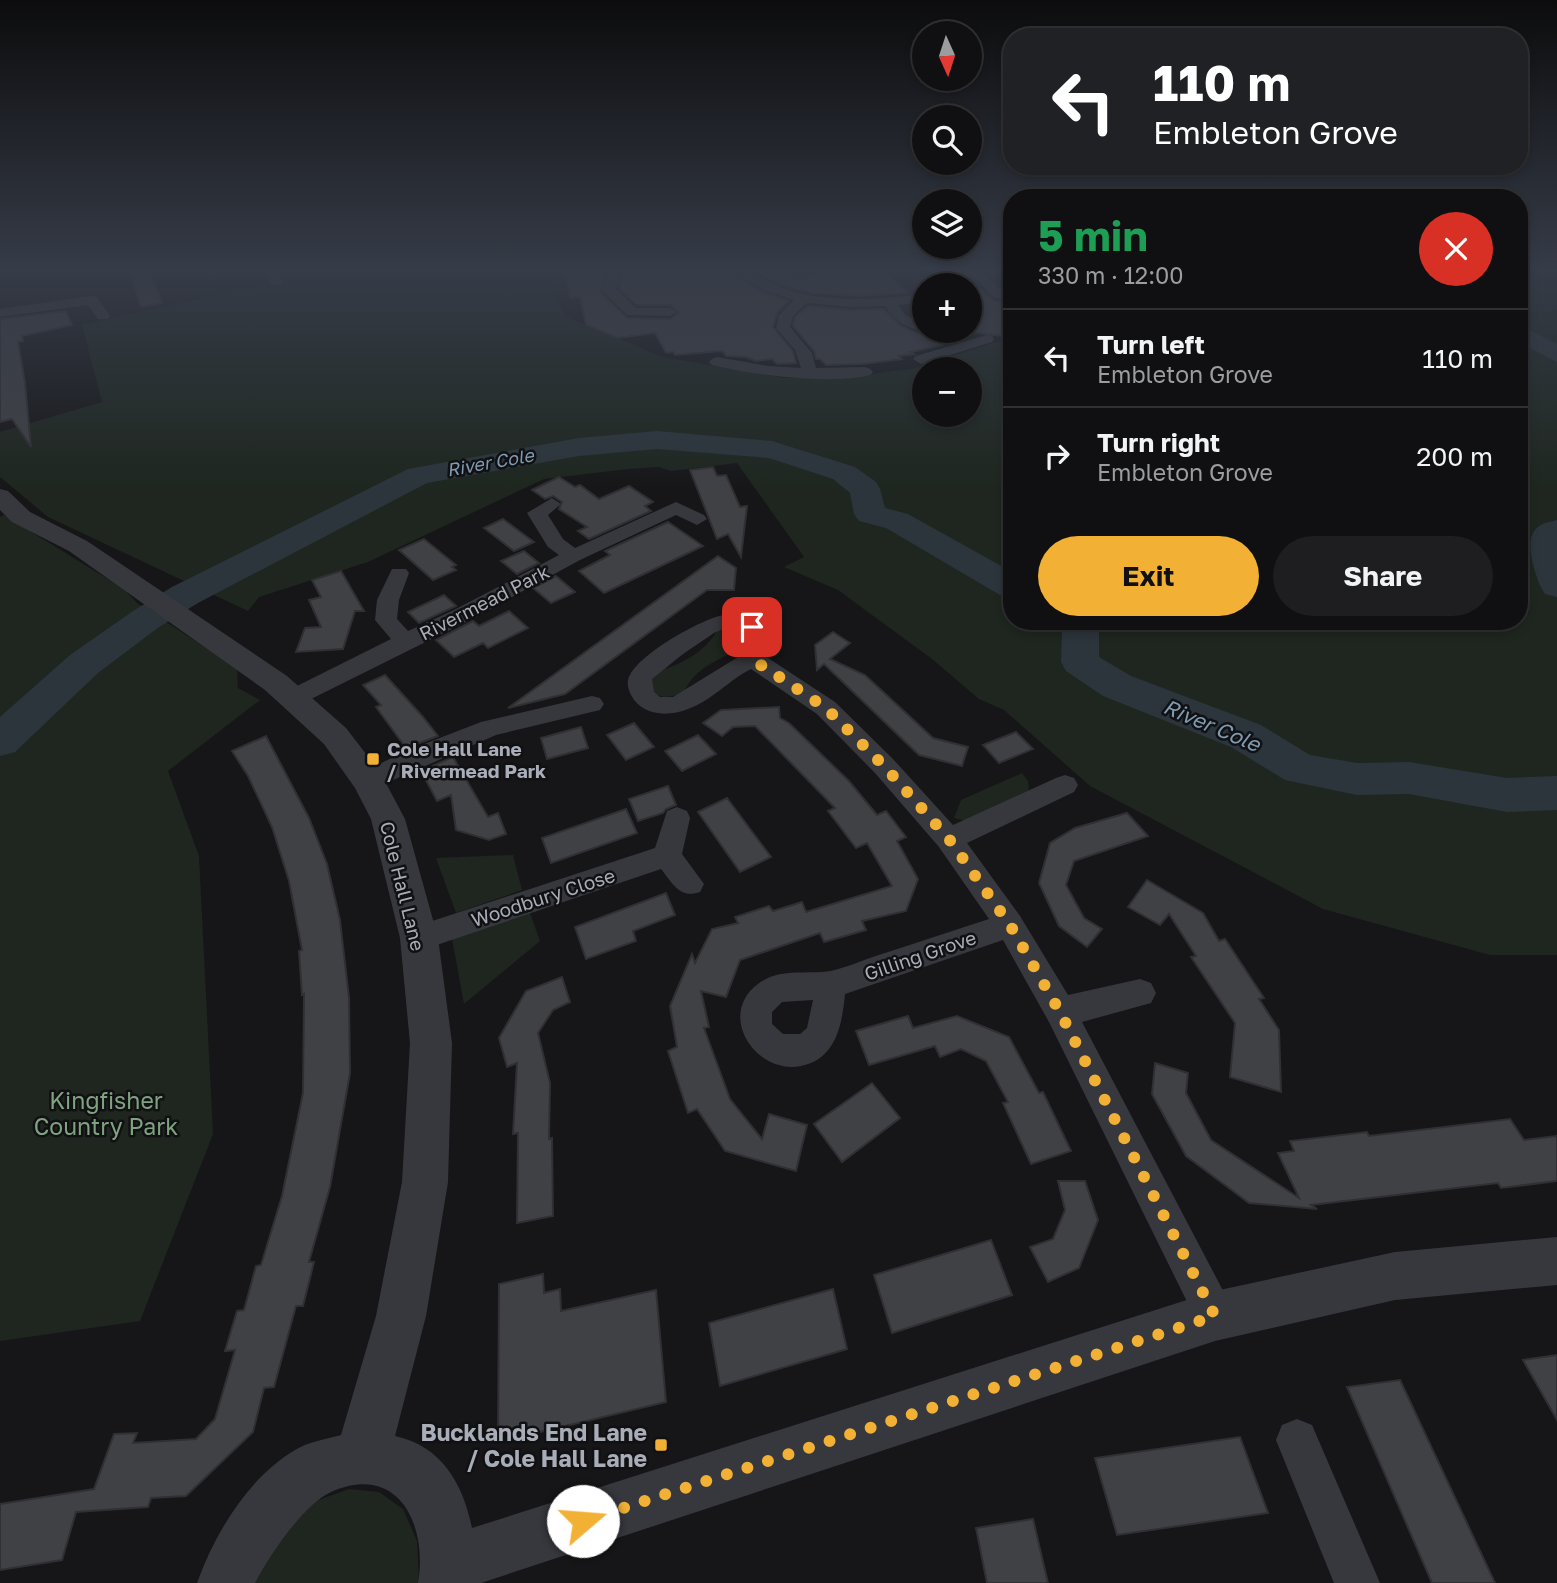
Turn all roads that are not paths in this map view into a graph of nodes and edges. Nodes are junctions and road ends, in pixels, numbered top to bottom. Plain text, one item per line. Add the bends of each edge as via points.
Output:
1 (798, 343) edge
2 (967, 343) edge
3 (976, 343) edge
4 (971, 345) junction
5 (928, 357) edge
6 (717, 362) dead end
7 (865, 372) dead end
8 (809, 373) junction
9 (0, 496) edge
10 (517, 508) dead end
11 (697, 519) dead end
12 (572, 556) junction
13 (399, 573) dead end
14 (405, 641) junction
15 (752, 659) dead end
16 (293, 698) junction
17 (592, 704) dead end
18 (368, 781) junction
19 (1065, 785) dead end
20 (677, 818) dead end
21 (949, 839) junction
22 (667, 856) junction
23 (690, 884) dead end
24 (1010, 925) junction
25 (419, 937) junction
26 (830, 985) dead end
27 (1140, 993) dead end
28 (1060, 1012) junction
29 (1557, 1261) edge
30 (1215, 1316) junction
31 (1297, 1440) dead end
32 (362, 1456) junction
33 (448, 1574) edge
34 (226, 1583) edge
35 (1357, 1583) edge

1 - 8 street via 809,360
2 - 4 street
3 - 4 street
4 - 5 street
6 - 8 street
7 - 8 street
9 - 16 street, Cole Hall Lane via 21,517 78,546
10 - 12 street via 544,509 555,543
11 - 12 street, Rivermead Park via 675,500
12 - 14 street, Rivermead Park
13 - 14 street via 386,620
14 - 16 street, Rivermead Park
15 - 21 street via 826,708
16 - 18 street, Cole Hall Lane via 335,736
17 - 18 street via 490,729
18 - 25 street, Cole Hall Lane via 388,819
19 - 21 street
20 - 22 street
21 - 24 street
22 - 23 street
22 - 25 street, Woodbury Close
24 - 26 street, Gilling Grove
24 - 28 street
25 - 32 street, Cole Hall Lane via 430,1043 425,1182 401,1316
27 - 28 street
28 - 30 street
29 - 30 street via 1395,1276
30 - 33 street
31 - 35 street
32 - 33 street via 407,1466 439,1504
32 - 34 street via 314,1471 268,1510

